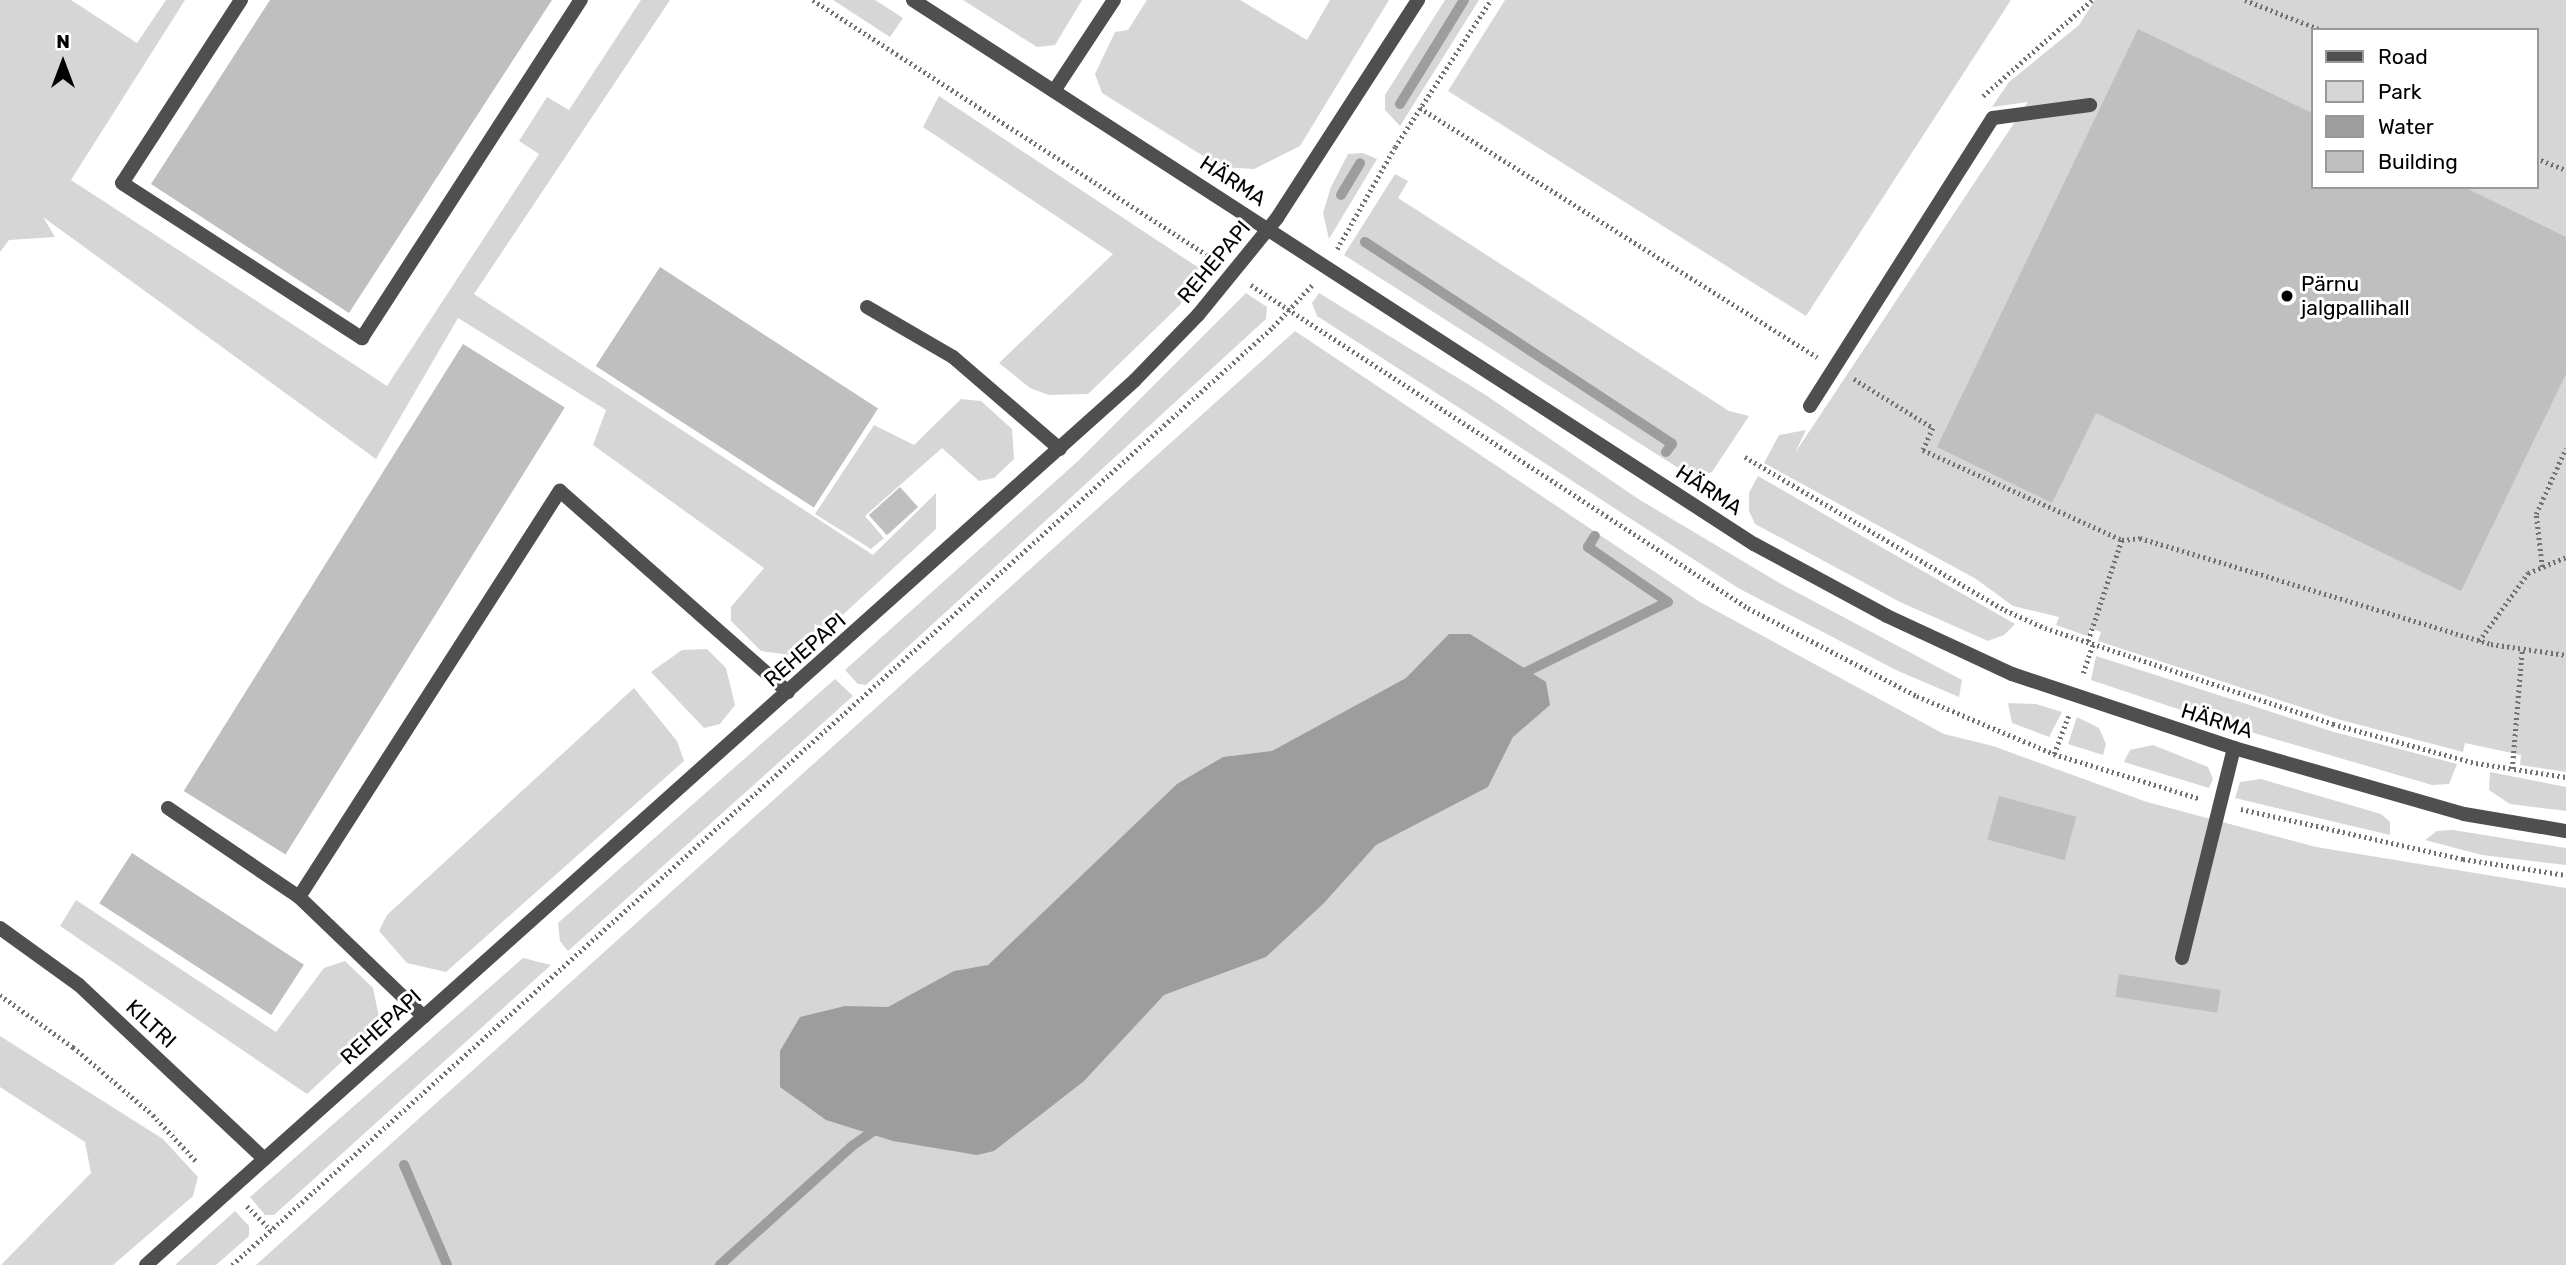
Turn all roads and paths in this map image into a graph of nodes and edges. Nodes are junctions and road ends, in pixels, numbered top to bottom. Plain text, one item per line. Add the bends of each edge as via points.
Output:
1 (241, 0) edge
2 (582, 0) edge
3 (813, 0) edge
4 (913, 0) edge
5 (1114, 0) edge
6 (1418, 0) edge
7 (1491, 0) edge
8 (2092, 0) edge
9 (2245, 0) edge
10 (2316, 28) edge
11 (1054, 91) junction
12 (1978, 103) dead end
13 (2090, 105) dead end
14 (2538, 159) edge
15 (2566, 170) edge
16 (1268, 230) junction
17 (1337, 248) dead end
18 (1209, 256) dead end
19 (1251, 285) dead end
20 (1312, 286) dead end
21 (867, 307) dead end
22 (1289, 310) junction
23 (1810, 406) dead end
24 (2566, 448) edge
25 (1060, 449) junction
26 (1745, 457) dead end
27 (2122, 540) dead end
28 (2566, 557) edge
29 (2542, 567) junction
30 (2479, 641) junction
31 (2522, 650) junction
32 (2566, 655) edge
33 (788, 692) junction
34 (2234, 748) junction
35 (2512, 769) junction
36 (2566, 777) edge
37 (169, 808) dead end
38 (2566, 831) edge
39 (299, 897) junction
40 (0, 928) edge
41 (2182, 958) dead end
42 (0, 995) edge
43 (424, 1017) junction
44 (264, 1159) junction
45 (197, 1161) dead end
46 (245, 1204) dead end
47 (271, 1230) junction
48 (146, 1265) edge
49 (232, 1265) edge

1 - 2 street via 122,183 362,338
3 - 18 path
4 - 11 street, HÄRMA
5 - 11 street
6 - 16 street, REHEPAPI
7 - 17 path via 1395,147
8 - 12 path via 1992,84
9 - 10 path
11 - 16 street, HÄRMA
13 - 23 street via 1993,118
14 - 15 path
16 - 25 street, REHEPAPI via 1198,315
16 - 34 street, HÄRMA via 1754,544 1875,610 2012,674
19 - 22 path
20 - 22 path
21 - 25 street via 953,357
22 - 47 path
24 - 29 path via 2536,514
25 - 33 street, REHEPAPI
26 - 35 path via 2005,610 2045,628 2333,724 2476,764
27 - 30 path via 2140,538
28 - 29 path
29 - 30 path via 2528,573
30 - 31 path
31 - 32 path
31 - 35 path
33 - 39 street via 560,491
33 - 43 street, REHEPAPI
34 - 38 street, HÄRMA via 2464,814
34 - 41 street
35 - 36 path
37 - 39 street
39 - 43 street
40 - 44 street, KILTRI via 79,985
42 - 45 path via 133,1098
43 - 44 street, REHEPAPI
44 - 48 street, REHEPAPI
46 - 47 path
47 - 49 path

